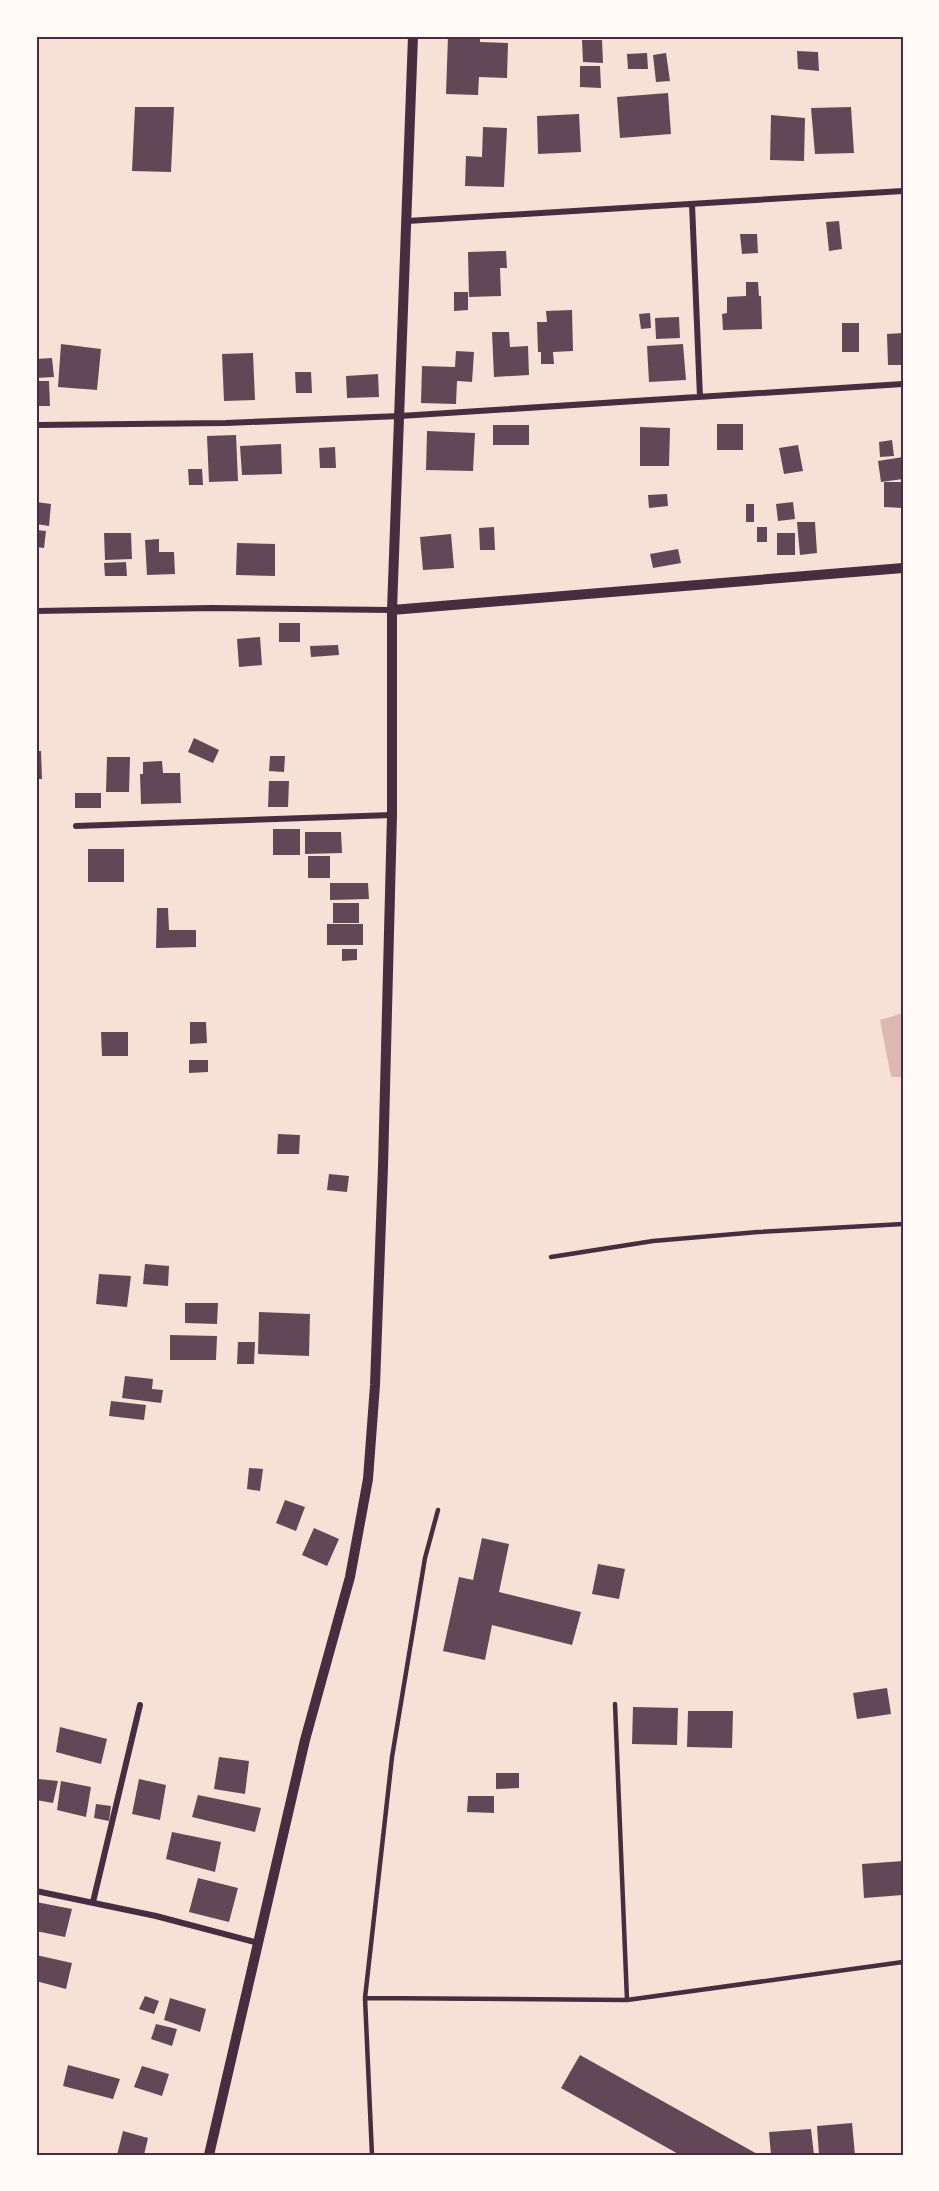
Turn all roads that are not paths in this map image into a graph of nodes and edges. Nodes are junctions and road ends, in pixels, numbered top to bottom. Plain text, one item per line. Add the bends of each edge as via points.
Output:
1 (413, 36) edge
2 (903, 191) edge
3 (692, 204) junction
4 (406, 221) junction
5 (903, 384) edge
6 (700, 397) junction
7 (400, 416) junction
8 (36, 425) edge
9 (903, 568) edge
10 (392, 610) junction
11 (36, 611) edge
12 (392, 815) junction
13 (76, 826) dead end
14 (903, 1224) edge
15 (551, 1257) dead end
16 (438, 1510) dead end
17 (615, 1704) dead end
18 (140, 1705) dead end
19 (36, 1891) edge
20 (93, 1902) junction
21 (258, 1943) junction
22 (903, 1962) edge
23 (365, 1998) junction
24 (627, 2000) junction
25 (209, 2155) edge
26 (372, 2155) edge

1 - 4 street
2 - 3 street
3 - 4 street
3 - 6 street
4 - 7 street
5 - 6 street
6 - 7 street
7 - 8 street
7 - 10 street
9 - 10 street
10 - 11 street
10 - 12 street
12 - 13 street
12 - 21 street via 383,1167 368,1479 350,1577 305,1740
14 - 15 lane via 653,1241
16 - 23 lane via 425,1558 392,1757
17 - 24 lane
18 - 20 street
19 - 20 street
20 - 21 street
21 - 25 street
22 - 24 lane
23 - 24 lane
23 - 26 lane

